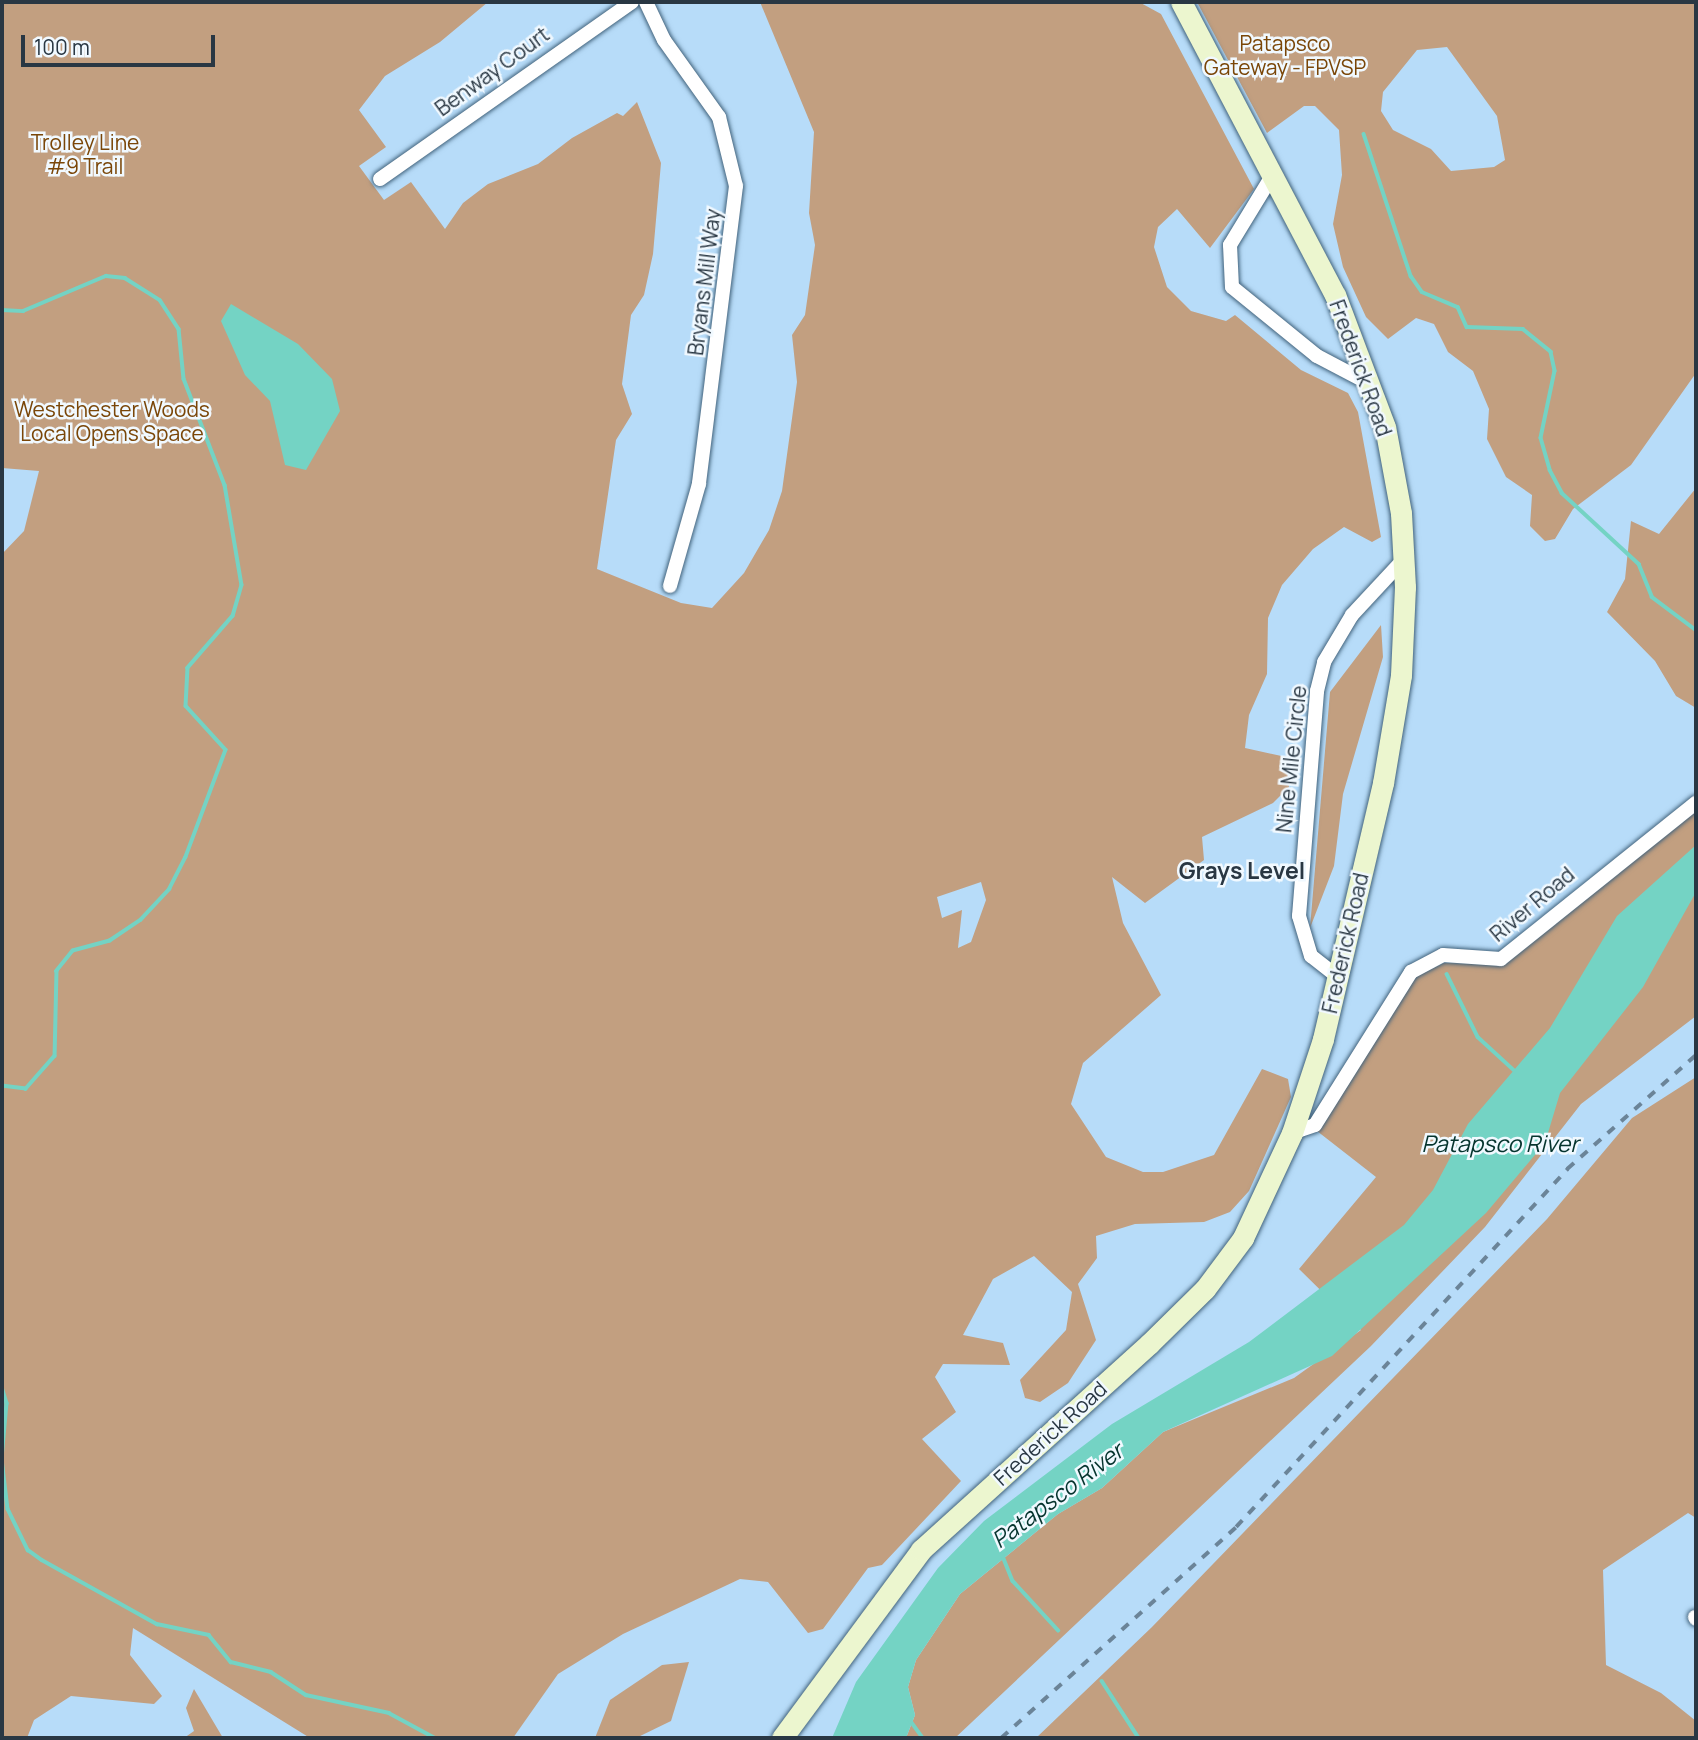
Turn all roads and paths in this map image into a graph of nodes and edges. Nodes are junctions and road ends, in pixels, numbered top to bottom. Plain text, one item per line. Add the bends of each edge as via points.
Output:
1 (632, 2) edge
2 (646, 2) edge
3 (1181, 2) edge
4 (1272, 176) junction
5 (380, 180) dead end
6 (1371, 385) junction
7 (1405, 558) junction
8 (670, 586) dead end
9 (1696, 803) edge
10 (1338, 977) junction
11 (1292, 1133) junction
12 (782, 1738) edge

1 - 5 street, Benway Court
2 - 8 street, Bryans Mill Way via 664,40 719,117 736,186 699,484
3 - 4 main road, Frederick Road
4 - 6 main road, Frederick Road via 1335,295
4 - 6 street via 1230,246 1232,287 1317,356
6 - 7 main road, Frederick Road via 1394,470
7 - 10 main road, Frederick Road via 1405,633 1394,721
7 - 10 street, Nine Mile Circle via 1352,615 1324,662 1317,691 1299,916 1311,956
9 - 11 street, River Road via 1501,959 1443,955 1411,972 1315,1125
10 - 11 main road, Frederick Road
11 - 12 main road, Frederick Road via 1226,1266 1149,1344 921,1550

